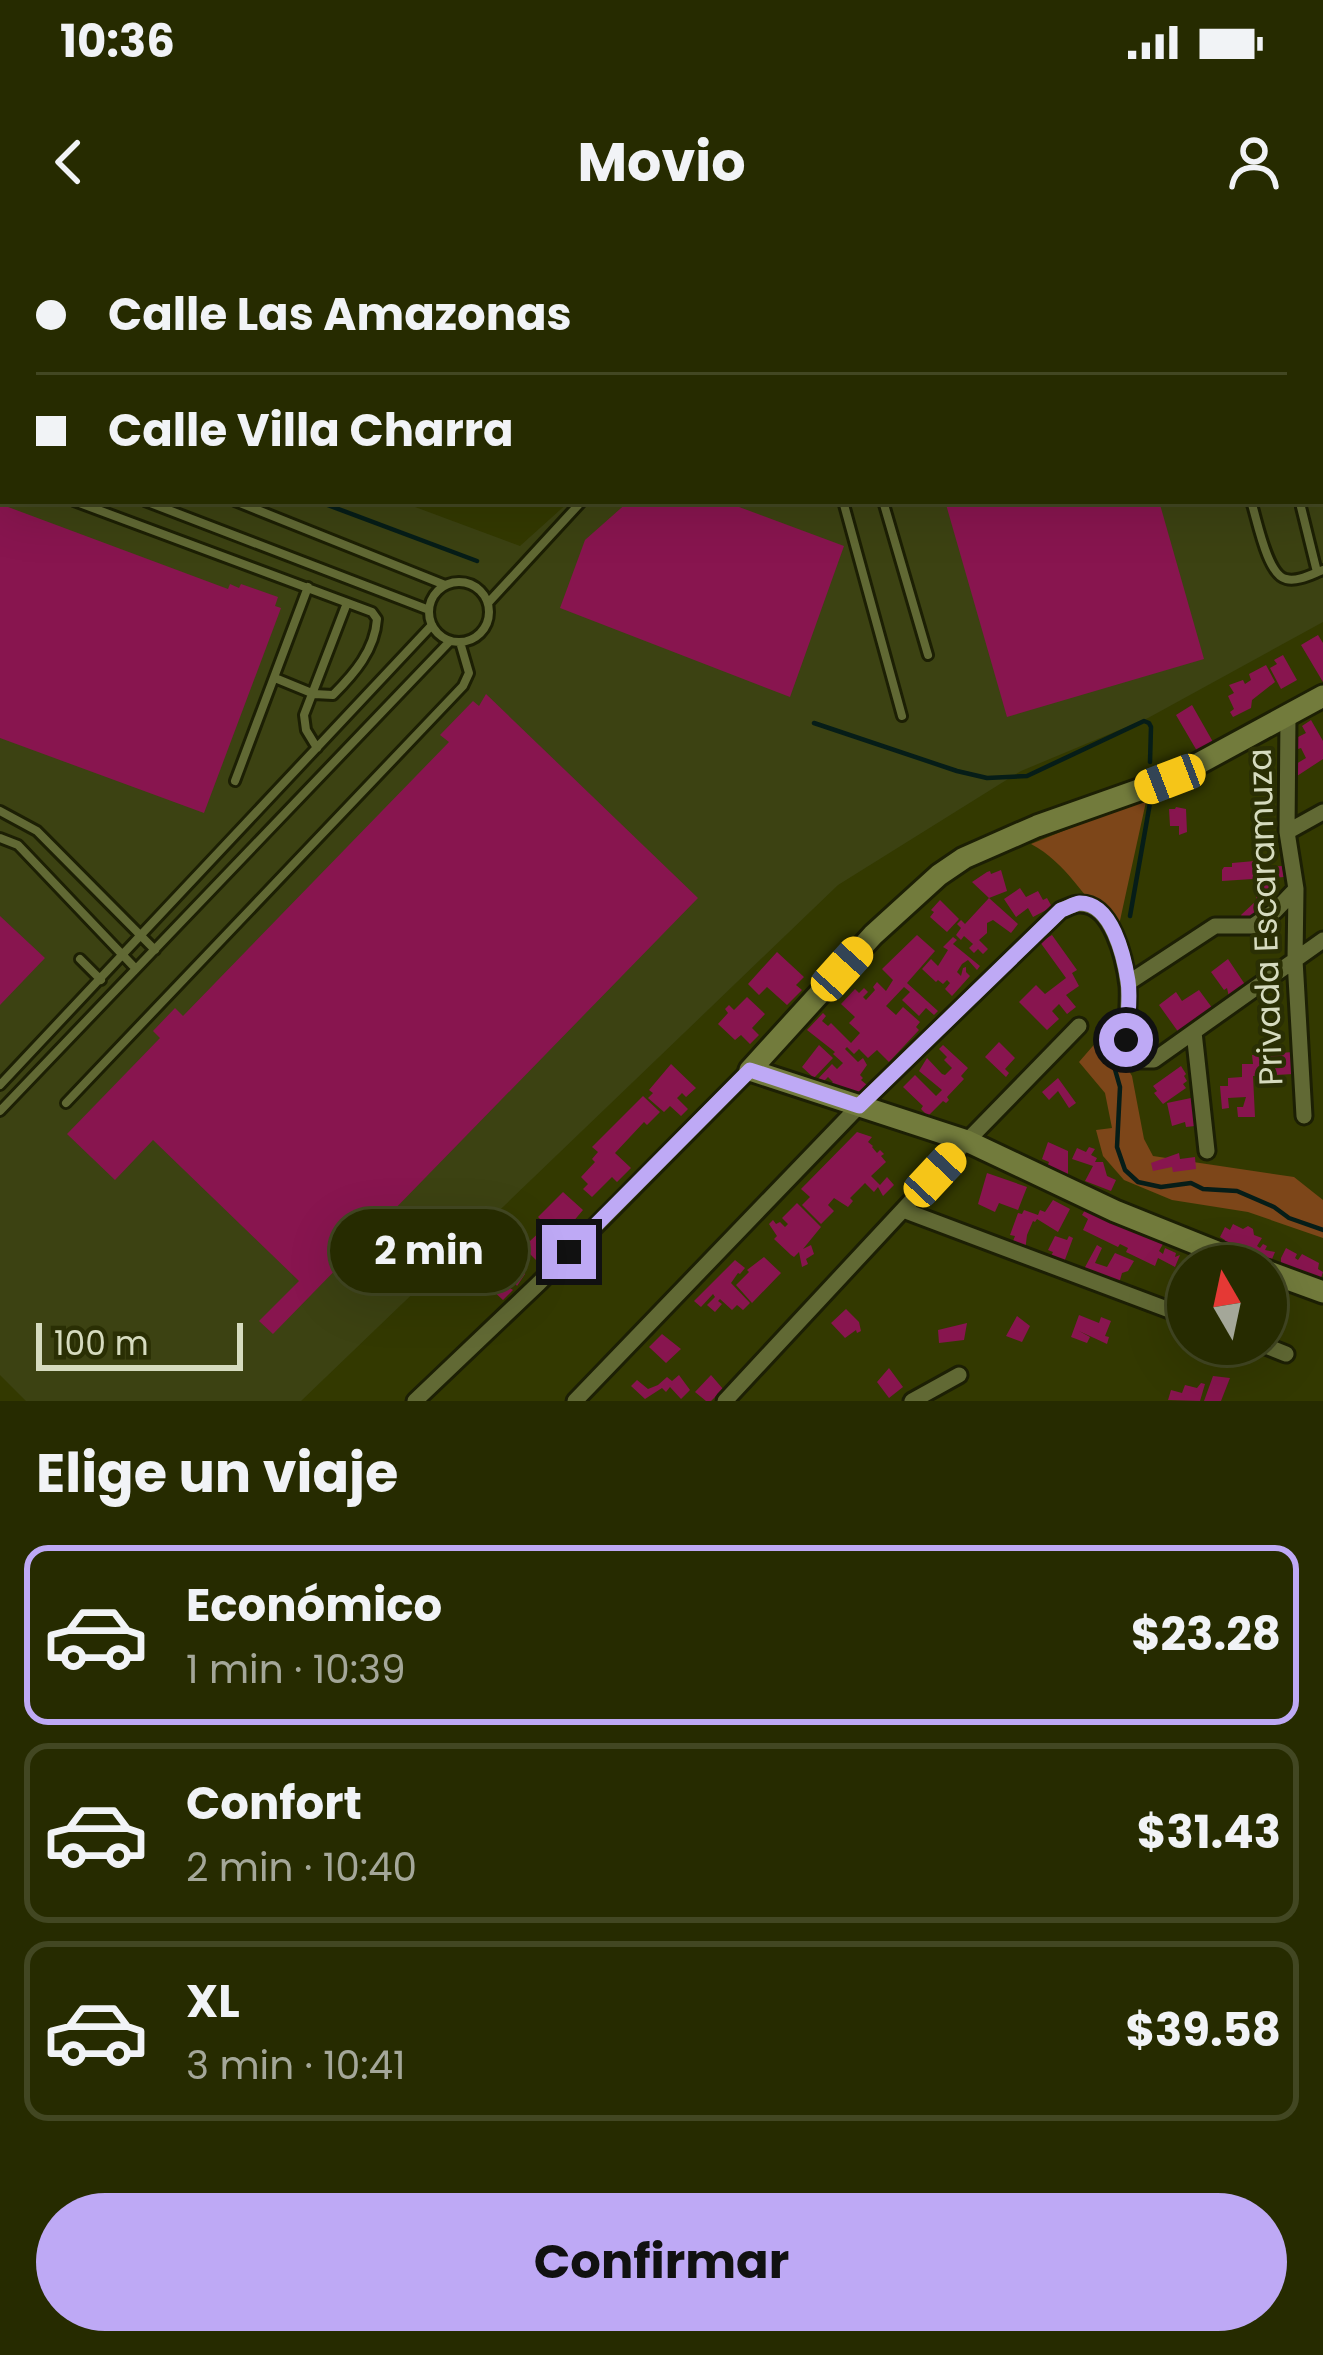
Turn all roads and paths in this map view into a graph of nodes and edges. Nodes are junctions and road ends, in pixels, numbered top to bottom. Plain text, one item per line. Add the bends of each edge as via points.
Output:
1 (82, 504) edge
2 (153, 504) edge
3 (242, 504) edge
4 (579, 504) edge
5 (844, 504) edge
6 (884, 504) edge
7 (1252, 504) edge
8 (1301, 507) dead end
9 (1320, 571) edge
10 (445, 585) junction
11 (308, 587) junction
12 (347, 603) junction
13 (488, 603) junction
14 (429, 610) junction
15 (432, 625) junction
16 (455, 641) junction
17 (928, 655) dead end
18 (275, 679) junction
19 (314, 694) junction
20 (1323, 696) edge
21 (902, 716) dead end
22 (1288, 717) junction
23 (317, 748) junction
24 (235, 781) dead end
25 (0, 811) edge
26 (1323, 812) edge
27 (1287, 832) junction
28 (0, 838) edge
29 (1296, 890) junction
30 (142, 935) junction
31 (1323, 940) edge
32 (155, 950) junction
33 (123, 956) junction
34 (80, 959) dead end
35 (1295, 960) junction
36 (136, 969) junction
37 (101, 980) junction
38 (1128, 982) junction
39 (1079, 1026) dead end
40 (1193, 1032) junction
41 (750, 1070) junction
42 (0, 1085) edge
43 (66, 1103) dead end
44 (859, 1106) junction
45 (0, 1111) edge
46 (1304, 1116) dead end
47 (967, 1141) junction
48 (1207, 1151) dead end
49 (903, 1210) junction
50 (1200, 1245) edge
51 (1287, 1279) edge
52 (1323, 1292) edge
53 (1167, 1309) edge
54 (959, 1376) dead end
55 (416, 1401) edge
56 (575, 1401) edge
57 (725, 1401) edge
58 (912, 1401) edge

1 - 11 lane
2 - 14 lane
3 - 10 lane
4 - 13 lane
5 - 21 lane
6 - 17 lane
7 - 9 lane via 1277,575
8 - 9 lane
10 - 13 lane via 467,583
10 - 14 lane
11 - 12 lane
11 - 18 lane
12 - 19 lane
12 - 19 lane via 372,612 373,641 333,695
13 - 16 lane via 485,627
14 - 15 lane
15 - 16 lane
15 - 23 lane
16 - 32 lane
16 - 43 lane via 466,656 463,686
18 - 19 lane
18 - 24 lane
19 - 23 lane via 304,715
20 - 22 street
22 - 27 street, Privada Escaramuza
22 - 41 street via 1170,779 964,858 873,935
23 - 30 lane
25 - 30 lane via 37,831
26 - 27 street
27 - 29 street, Privada Escaramuza
28 - 33 lane via 18,845
29 - 35 street, Privada Escaramuza
29 - 38 street via 1253,926 1215,926
30 - 32 lane
30 - 33 lane
31 - 35 street
32 - 36 lane
33 - 36 lane
33 - 37 lane
34 - 37 lane
35 - 40 street
35 - 46 street, Privada Escaramuza
36 - 45 lane
37 - 42 lane
38 - 40 street via 1133,1060 1154,1060
38 - 44 street via 1112,925 1099,909 1080,903 1061,910
39 - 47 street
40 - 48 street
41 - 44 street
41 - 55 street
44 - 47 street
44 - 56 street
47 - 49 street
47 - 50 street
49 - 53 street
49 - 57 street
51 - 52 street
54 - 58 street

